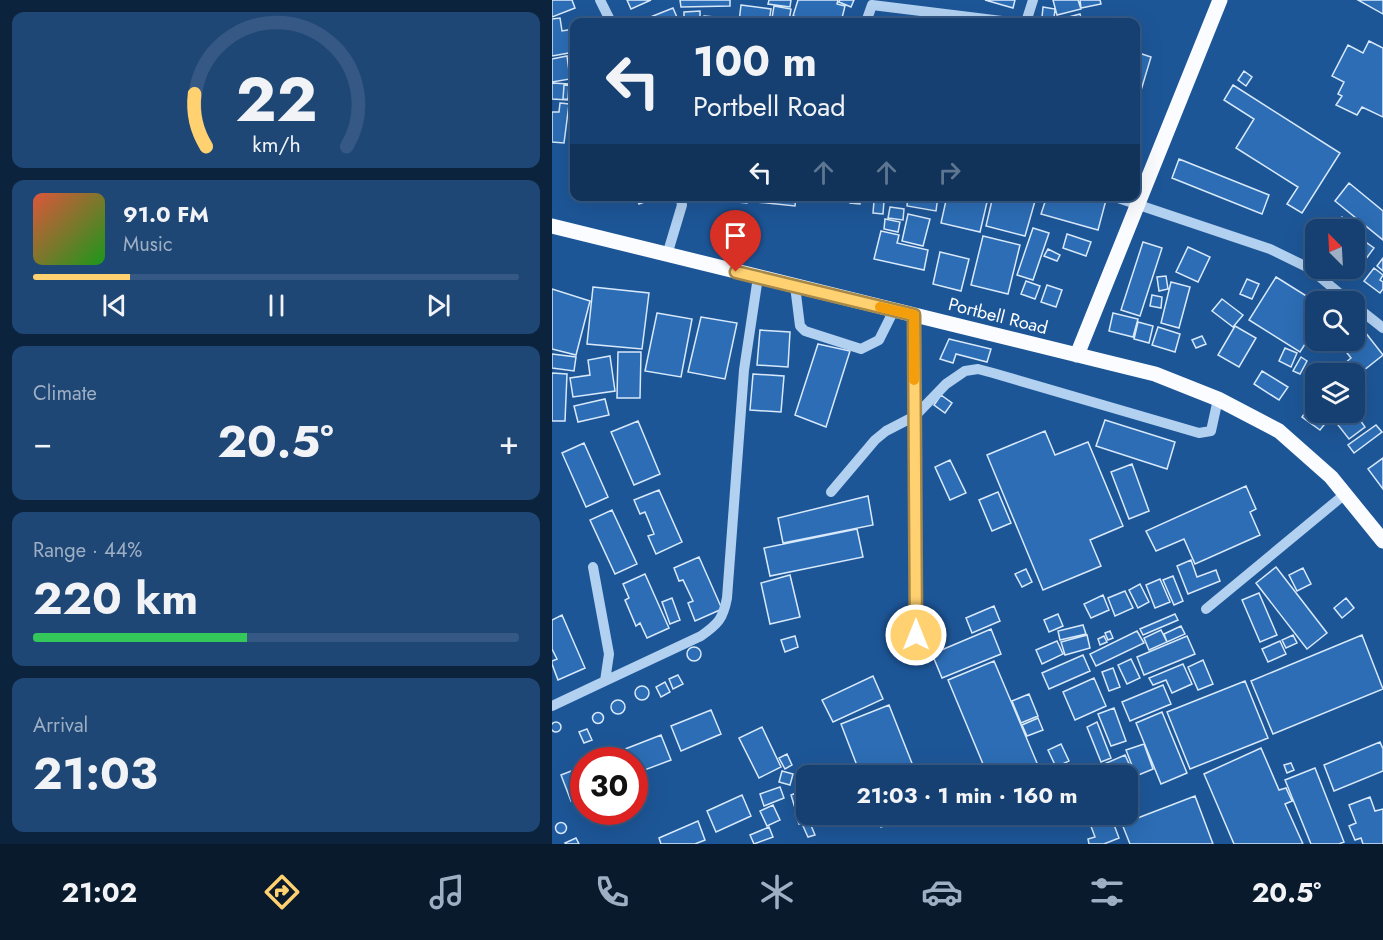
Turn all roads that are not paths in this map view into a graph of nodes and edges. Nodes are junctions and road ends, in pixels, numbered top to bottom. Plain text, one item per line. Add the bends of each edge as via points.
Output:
1 (600, 0) edge
2 (1033, 0) edge
3 (1220, 0) edge
4 (609, 18) edge
5 (867, 18) edge
6 (978, 18) edge
7 (1027, 18) edge
8 (1140, 194) edge
9 (681, 201) edge
10 (1127, 201) edge
11 (1137, 201) edge
12 (1136, 204) junction
13 (552, 226) edge
14 (667, 255) junction
15 (758, 277) junction
16 (795, 286) junction
17 (1337, 291) edge
18 (894, 310) junction
19 (1365, 314) edge
20 (914, 315) junction
21 (1383, 328) edge
22 (1077, 355) junction
23 (1218, 399) junction
24 (915, 416) junction
25 (831, 492) dead end
26 (1345, 494) junction
27 (1383, 541) edge
28 (592, 567) dead end
29 (1206, 609) dead end
30 (916, 635) dead end
31 (605, 681) junction
32 (552, 706) edge

1 - 4 street
2 - 7 street
3 - 8 main road
5 - 6 street via 872,5
9 - 14 street
10 - 12 street
11 - 12 main road
12 - 17 street via 1270,249 1309,268
12 - 22 main road
13 - 14 main road, Portbell Road
14 - 15 main road, Portbell Road
15 - 16 main road, Portbell Road
15 - 31 street via 744,370 724,614 701,636
16 - 18 main road, Portbell Road
16 - 18 street via 804,331 861,349 879,340
18 - 20 main road, Portbell Road
19 - 21 street
20 - 22 main road, Portbell Road
20 - 24 street
22 - 23 main road, Portbell Road via 1155,374
23 - 24 street via 1211,431 1199,433 978,369 965,370 946,384
23 - 26 main road, Portbell Road via 1279,431
24 - 25 street via 886,430
24 - 30 street
26 - 27 main road, Portbell Road
26 - 29 street
28 - 31 street via 609,654
31 - 32 street

